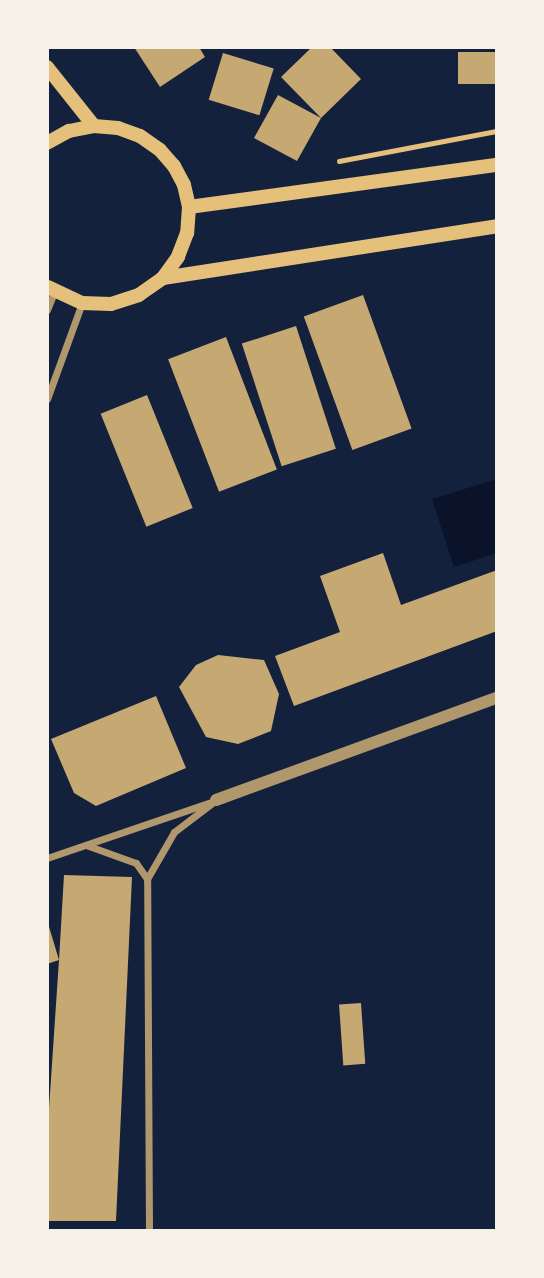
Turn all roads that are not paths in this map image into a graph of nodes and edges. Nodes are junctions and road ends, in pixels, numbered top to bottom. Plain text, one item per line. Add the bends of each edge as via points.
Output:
1 (47, 67) edge
2 (94, 126) junction
3 (47, 143) edge
4 (497, 165) edge
5 (189, 207) junction
6 (497, 226) edge
7 (163, 278) junction
8 (50, 290) edge
9 (82, 303) junction
10 (47, 310) edge
11 (47, 399) edge
12 (497, 698) edge
13 (216, 800) junction
14 (85, 845) junction
15 (47, 858) edge
16 (147, 879) junction
17 (149, 1231) edge

1 - 2 main road
2 - 3 main road via 69,131
2 - 5 main road via 140,136 160,150 179,176
4 - 5 main road
5 - 7 main road via 183,245
6 - 7 main road
7 - 9 main road via 139,295 120,301
8 - 9 main road
8 - 10 street
9 - 11 street
12 - 13 street
13 - 14 street
13 - 16 street via 174,832
14 - 15 street
14 - 16 street via 136,863
16 - 17 street

